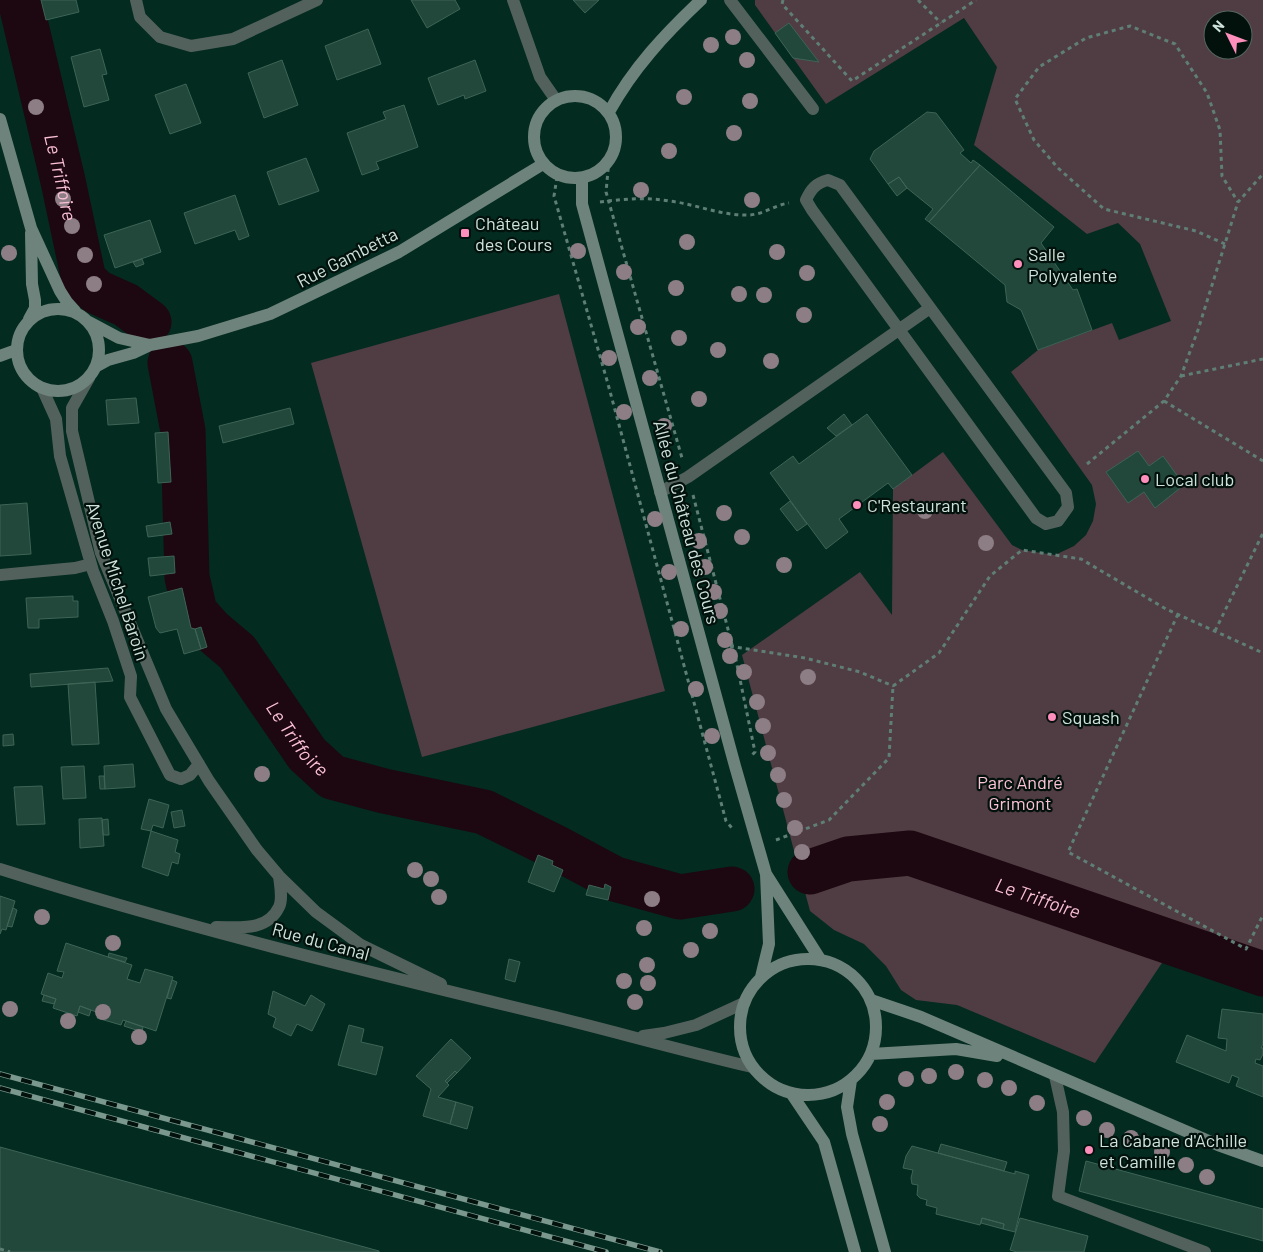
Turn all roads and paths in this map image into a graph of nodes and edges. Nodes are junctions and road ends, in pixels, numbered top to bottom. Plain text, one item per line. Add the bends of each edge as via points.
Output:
1 (136, 0) edge
2 (317, 0) edge
3 (513, 0) edge
4 (701, 0) edge
5 (730, 0) edge
6 (783, 0) edge
7 (918, 0) edge
8 (976, 0) edge
9 (941, 23) junction
10 (556, 100) junction
11 (814, 109) dead end
12 (609, 112) junction
13 (0, 119) edge
14 (543, 164) junction
15 (557, 174) junction
16 (1263, 174) edge
17 (582, 178) junction
18 (806, 200) junction
19 (1238, 202) junction
20 (582, 204) junction
21 (31, 228) junction
22 (1225, 244) junction
23 (930, 308) junction
24 (77, 313) junction
25 (28, 321) junction
26 (89, 321) junction
27 (899, 329) junction
28 (150, 344) junction
29 (16, 350) junction
30 (0, 356) edge
31 (1263, 359) edge
32 (97, 366) junction
33 (1181, 376) junction
34 (89, 378) junction
35 (42, 388) junction
36 (1164, 401) junction
37 (1263, 461) edge
38 (1087, 464) dead end
39 (660, 492) junction
40 (1263, 533) edge
41 (91, 564) junction
42 (0, 575) edge
43 (1178, 614) junction
44 (1215, 631) junction
45 (702, 647) junction
46 (1263, 653) edge
47 (893, 686) junction
48 (199, 764) junction
49 (726, 821) dead end
50 (758, 847) junction
51 (0, 869) edge
52 (766, 874) junction
53 (279, 876) junction
54 (1263, 915) edge
55 (197, 927) junction
56 (820, 959) junction
57 (761, 977) junction
58 (465, 997) junction
59 (871, 1000) junction
60 (744, 1002) junction
61 (636, 1037) junction
62 (871, 1054) junction
63 (1016, 1059) junction
64 (752, 1066) junction
65 (1055, 1076) junction
66 (851, 1080) junction
67 (791, 1093) junction
68 (1263, 1160) edge
69 (0, 1249) edge
70 (10, 1252) edge
71 (855, 1252) edge
72 (885, 1252) edge
73 (1205, 1252) edge

1 - 2 street via 140,17 160,37 191,46 233,39
3 - 10 street via 540,77
4 - 12 street via 663,37 621,90
5 - 11 street
6 - 9 path via 782,4 852,81
7 - 9 path
8 - 9 path
10 - 12 street via 579,95 592,99
10 - 14 street via 540,115 535,128 536,150
12 - 17 street via 617,138 614,153 600,171
13 - 21 street
14 - 15 street
14 - 28 street, Rue Gambetta via 399,252 270,314 198,336
15 - 17 street
15 - 49 path via 554,196
16 - 19 path
17 - 20 street, Allée du Château des Cours
18 - 20 path via 780,204 767,212 747,216 669,201 627,198
18 - 23 street via 818,182 828,180 840,185
18 - 27 street
19 - 22 path
19 - 22 path via 1222,176 1220,130 1207,92 1175,44 1130,26 1086,38 1039,67 1015,99 1034,140 1058,168 1104,209 1196,230
20 - 39 street, Allée du Château des Cours
21 - 24 street via 60,291
21 - 25 street via 34,308
22 - 33 path
23 - 27 street
23 - 27 street via 1066,493 1068,508 1058,521 1046,524 1036,518
24 - 25 street via 64,308 49,309
24 - 26 street
25 - 29 street
26 - 28 street, Rue Gambetta via 119,338
26 - 32 street via 97,334 100,349
27 - 39 street via 688,477
28 - 32 street, Rue Gambetta
29 - 30 street
29 - 35 street via 24,374
31 - 33 path
32 - 34 street
33 - 36 path
34 - 35 street via 60,392
34 - 48 street, Avenue Michel Baroin via 72,408 72,431 101,553 166,708
35 - 41 street, Avenue Michel Baroin via 56,419 60,456
36 - 37 path
36 - 38 path
39 - 45 street, Allée du Château des Cours
40 - 44 path
41 - 42 street
41 - 48 street, Avenue Michel Baroin via 131,676 130,698 170,775 181,779 190,775
43 - 44 path
43 - 47 path via 1081,559 1022,550 990,576 940,653
43 - 54 path via 1068,852 1246,949
44 - 46 path
45 - 47 path via 726,645 805,658 860,672
45 - 50 street, Allée du Château des Cours
47 - 50 path via 889,758 829,820
48 - 53 street, Avenue Michel Baroin via 257,850
50 - 52 street, Allée du Château des Cours
51 - 55 street, Rue du Canal
52 - 56 street, Allée du Château des Cours
52 - 57 street, Allée du Château des Cours via 769,944
53 - 55 street via 280,907 266,923 247,927
53 - 58 street, Avenue Michel Baroin via 316,912 361,945
55 - 58 street, Rue du Canal
56 - 57 street via 799,959 779,965
56 - 59 street via 841,967 859,981
57 - 60 street
58 - 61 street, Rue du Canal
59 - 62 street via 876,1036
59 - 63 street via 921,1017
60 - 61 street, Rue du Canal via 696,1025
60 - 64 street via 739,1024 742,1047
61 - 64 street, Rue du Canal
62 - 63 street via 956,1048
62 - 66 street
63 - 65 street
64 - 67 street via 769,1083
65 - 68 street via 1218,1145
65 - 73 street via 1064,1112 1064,1151 1058,1196
66 - 67 street via 832,1091 812,1095
66 - 72 street via 847,1107 850,1125
67 - 71 street via 824,1142
69 - 70 path

